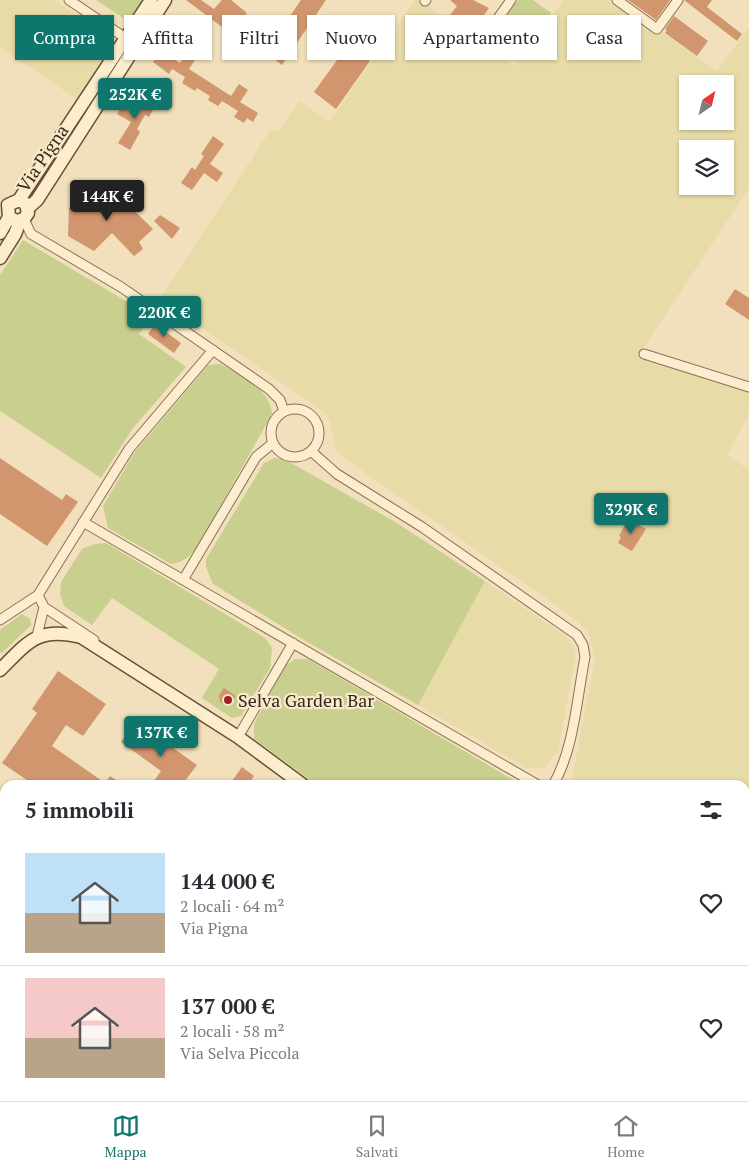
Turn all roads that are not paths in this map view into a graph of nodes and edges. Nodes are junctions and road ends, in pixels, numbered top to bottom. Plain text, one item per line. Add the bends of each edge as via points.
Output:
1 (70, 0) edge
2 (151, 0) edge
3 (165, 0) edge
4 (511, 0) edge
5 (617, 0) edge
6 (678, 0) edge
7 (144, 15) edge
8 (153, 15) edge
9 (500, 15) edge
10 (124, 37) edge
11 (124, 54) edge
12 (20, 213) junction
13 (0, 233) edge
14 (0, 258) edge
15 (213, 350) junction
16 (644, 354) dead end
17 (749, 387) edge
18 (284, 411) junction
19 (273, 443) junction
20 (311, 451) junction
21 (84, 522) junction
22 (184, 580) junction
23 (38, 594) junction
24 (44, 607) junction
25 (0, 620) edge
26 (36, 636) junction
27 (293, 643) junction
28 (109, 654) junction
29 (0, 670) edge
30 (238, 737) junction
31 (296, 780) edge
32 (529, 780) edge
33 (556, 780) edge

1 - 10 street
2 - 7 street
3 - 8 street, Via Pigna
4 - 9 street
5 - 6 street via 657,29
11 - 12 street, Via Pigna via 37,200
12 - 13 street
12 - 14 street, Via Pigna via 16,234
12 - 15 street via 31,234 121,287
15 - 18 street via 269,389 280,400
15 - 21 street via 129,449
16 - 17 street
18 - 19 street via 272,424
18 - 20 street via 302,410 315,419 318,438
19 - 20 street via 288,456
19 - 22 street via 256,457
20 - 33 street via 337,474 422,527 577,635 585,657 567,751
21 - 22 street
21 - 23 street
22 - 27 street
23 - 24 street
23 - 25 street
24 - 26 street
24 - 28 street via 79,627
26 - 28 street via 54,632 68,634 80,637
26 - 29 street
27 - 30 street
27 - 32 street
28 - 30 street
30 - 31 street

